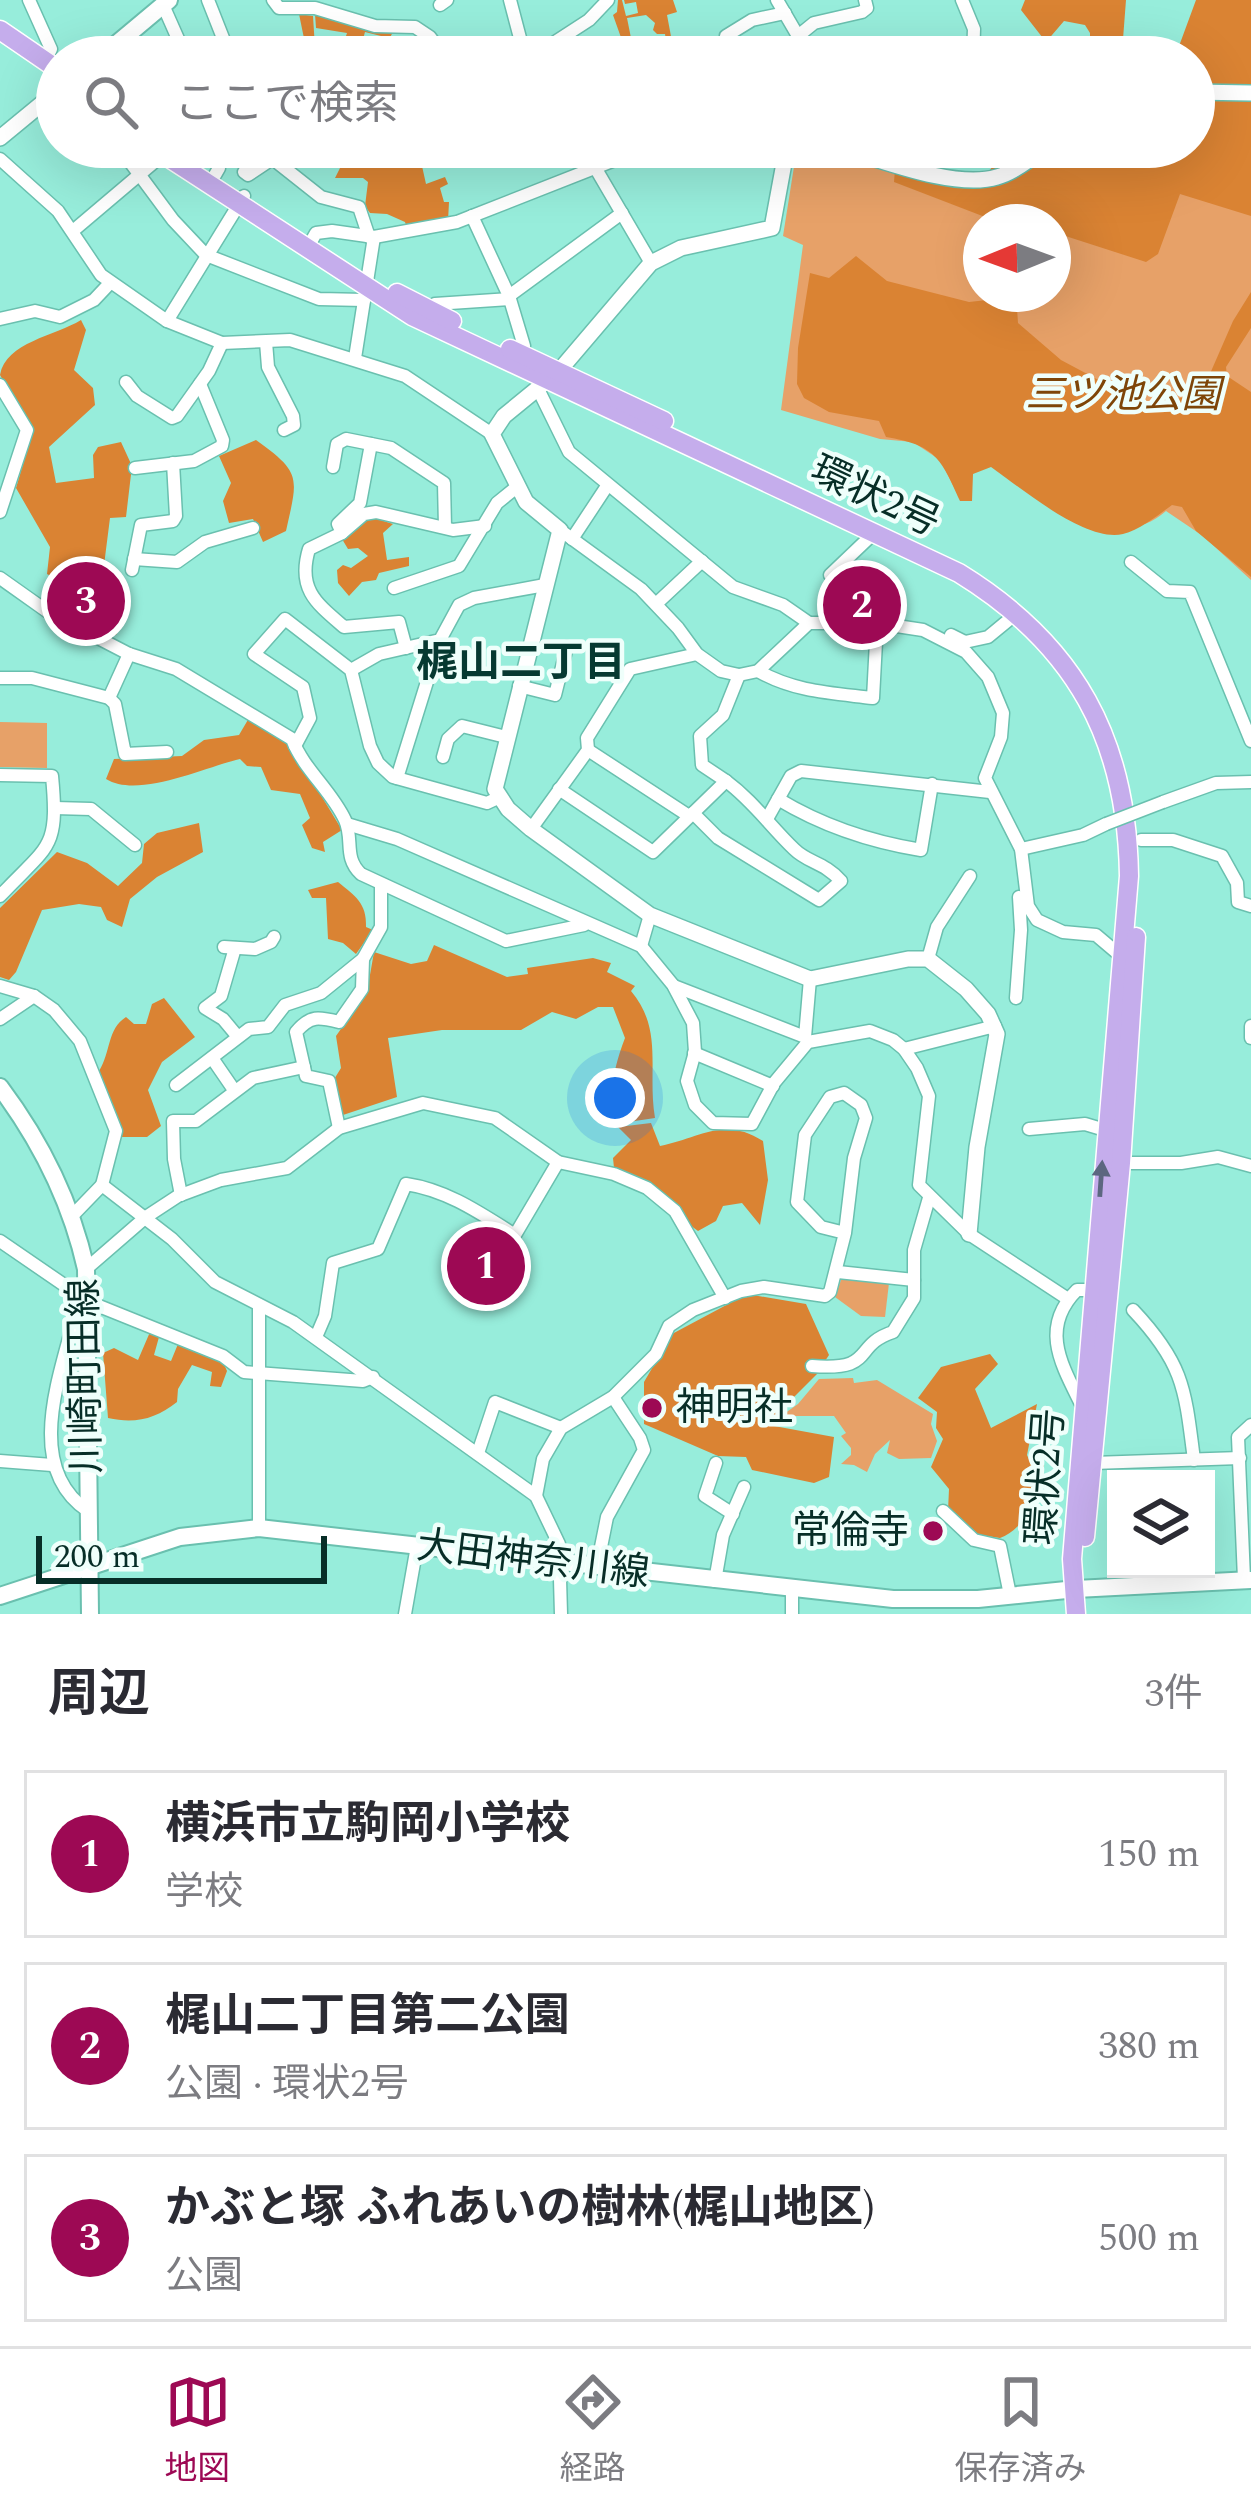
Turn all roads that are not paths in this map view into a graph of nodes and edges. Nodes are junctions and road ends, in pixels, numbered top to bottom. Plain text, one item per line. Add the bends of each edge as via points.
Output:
1 (28, 0) edge
2 (208, 0) edge
3 (273, 0) edge
4 (510, 0) edge
5 (608, 0) edge
6 (866, 0) edge
7 (962, 0) edge
8 (166, 3) edge
9 (781, 6) edge
10 (0, 30) edge
11 (45, 36) edge
12 (126, 36) edge
13 (178, 36) edge
14 (222, 36) edge
15 (428, 36) edge
16 (521, 36) edge
17 (563, 36) edge
18 (726, 36) edge
19 (798, 36) joint
20 (974, 36) edge
21 (0, 45) edge
22 (36, 55) edge
23 (36, 72) edge
24 (1215, 93) edge
25 (1251, 94) edge
26 (36, 106) edge
27 (0, 138) edge
28 (0, 159) edge
29 (134, 168) edge
30 (143, 168) edge
31 (192, 168) edge
32 (224, 168) edge
33 (256, 168) edge
34 (290, 168) edge
35 (596, 168) edge
36 (784, 168) edge
37 (914, 168) edge
38 (1015, 168) edge
39 (591, 170) junction
40 (244, 172) dead end
41 (138, 173) junction
42 (242, 200) junction
43 (622, 213) junction
44 (472, 216) junction
45 (74, 230) junction
46 (372, 237) junction
47 (312, 240) junction
48 (206, 255) junction
49 (651, 262) junction
50 (110, 283) junction
51 (366, 288) junction
52 (510, 298) junction
53 (429, 317) junction
54 (0, 319) edge
55 (167, 321) junction
56 (266, 342) junction
57 (222, 343) junction
58 (520, 354) junction
59 (355, 358) junction
60 (548, 380) junction
61 (126, 382) dead end
62 (200, 384) junction
63 (0, 385) edge
64 (284, 430) dead end
65 (492, 434) junction
66 (371, 445) junction
67 (172, 463) junction
68 (333, 467) dead end
69 (135, 468) dead end
70 (518, 486) junction
71 (607, 486) junction
72 (0, 512) edge
73 (485, 526) junction
74 (445, 527) junction
75 (253, 528) dead end
76 (342, 533) junction
77 (874, 533) junction
78 (566, 534) junction
79 (702, 561) junction
80 (1132, 562) dead end
81 (830, 575) dead end
82 (0, 578) edge
83 (545, 585) junction
84 (394, 587) dead end
85 (656, 604) junction
86 (1017, 613) junction
87 (809, 623) junction
88 (877, 623) junction
89 (922, 630) junction
90 (440, 640) junction
91 (567, 646) dead end
92 (406, 648) junction
93 (129, 654) junction
94 (697, 655) junction
95 (351, 670) junction
96 (758, 671) junction
97 (739, 675) junction
98 (0, 678) edge
99 (519, 686) junction
100 (109, 698) junction
101 (506, 737) junction
102 (1251, 741) edge
103 (295, 746) junction
104 (588, 750) junction
105 (166, 752) dead end
106 (443, 757) dead end
107 (0, 775) edge
108 (397, 778) junction
109 (726, 781) junction
110 (1251, 782) edge
111 (932, 784) junction
112 (559, 789) junction
113 (989, 792) junction
114 (500, 797) junction
115 (778, 799) junction
116 (55, 808) junction
117 (691, 814) junction
118 (768, 817) junction
119 (346, 824) junction
120 (531, 829) junction
121 (1141, 840) junction
122 (135, 845) dead end
123 (1021, 849) junction
124 (970, 876) dead end
125 (381, 885) junction
126 (0, 896) edge
127 (1251, 906) edge
128 (650, 915) junction
129 (586, 925) junction
130 (274, 937) dead end
131 (641, 946) junction
132 (1122, 957) junction
133 (363, 959) junction
134 (928, 959) junction
135 (810, 979) junction
136 (673, 985) junction
137 (0, 986) edge
138 (34, 996) junction
139 (1016, 998) dead end
140 (0, 1019) edge
141 (994, 1026) junction
142 (1251, 1026) edge
143 (238, 1037) junction
144 (1251, 1038) edge
145 (806, 1040) junction
146 (904, 1049) junction
147 (694, 1053) junction
148 (212, 1058) junction
149 (304, 1067) junction
150 (176, 1085) dead end
151 (773, 1086) junction
152 (0, 1087) edge
153 (234, 1090) junction
154 (339, 1128) junction
155 (1030, 1129) dead end
156 (1105, 1130) junction
157 (558, 1162) junction
158 (1121, 1163) junction
159 (1251, 1166) edge
160 (102, 1185) junction
161 (181, 1195) junction
162 (929, 1198) junction
163 (73, 1215) junction
164 (146, 1217) junction
165 (845, 1232) junction
166 (969, 1234) junction
167 (0, 1241) edge
168 (86, 1269) junction
169 (838, 1272) junction
170 (914, 1280) junction
171 (1101, 1291) junction
172 (725, 1298) junction
173 (1068, 1299) junction
174 (259, 1305) junction
175 (89, 1308) junction
176 (1133, 1310) dead end
177 (316, 1337) junction
178 (812, 1366) dead end
179 (259, 1374) junction
180 (373, 1377) junction
181 (613, 1397) junction
182 (1083, 1408) junction
183 (1251, 1425) edge
184 (561, 1428) junction
185 (478, 1453) junction
186 (1240, 1458) junction
187 (1194, 1460) junction
188 (0, 1461) edge
189 (716, 1463) dead end
190 (1094, 1463) junction
191 (52, 1465) junction
192 (744, 1486) dead end
193 (536, 1496) junction
194 (88, 1511) junction
195 (943, 1511) dead end
196 (733, 1514) junction
197 (259, 1528) junction
198 (417, 1546) junction
199 (559, 1563) junction
200 (89, 1565) junction
201 (597, 1567) junction
202 (1248, 1580) edge
203 (715, 1581) junction
204 (1076, 1589) junction
205 (792, 1590) junction
206 (0, 1595) edge
207 (1010, 1595) junction
208 (90, 1614) edge
209 (405, 1614) edge
210 (561, 1614) edge
211 (792, 1614) edge
212 (1076, 1614) edge

1 - 11 street
2 - 14 street
3 - 15 street via 279,8 315,8
4 - 16 street
5 - 17 street
6 - 19 street via 862,12 814,23
7 - 20 street
8 - 12 main road
8 - 13 street
9 - 18 street
9 - 19 street
10 - 22 main road
21 - 23 main road
24 - 25 street
26 - 27 street
28 - 45 street
29 - 41 street
30 - 41 street
31 - 42 main road, 環状2号
32 - 42 main road, 環状2号
33 - 40 street
34 - 46 street via 321,197 359,207
35 - 39 street
36 - 49 street via 772,228
37 - 38 street via 982,181
39 - 43 street
39 - 44 street
41 - 45 street
41 - 48 street
42 - 47 main road, 環状2号
42 - 48 street
42 - 51 main road, 環状2号
43 - 49 street
43 - 52 street
44 - 46 street
44 - 52 street
45 - 50 street
46 - 47 street via 332,231
46 - 51 street
47 - 51 main road, 環状2号
48 - 51 street via 319,299
48 - 55 street
49 - 60 street
50 - 54 street via 60,316 35,311
50 - 55 street
51 - 53 main road, 環状2号
51 - 59 street
52 - 53 street via 435,304
52 - 58 street
53 - 58 main road, 環状2号
53 - 60 main road, 環状2号
55 - 57 street
56 - 57 street
56 - 59 street via 290,340
56 - 64 street via 268,367 293,416
57 - 62 street
58 - 60 main road, 環状2号
59 - 65 street via 405,376
60 - 65 street
60 - 71 street via 568,452
60 - 77 main road, 環状2号
60 - 121 main road, 環状2号 via 897,530 1015,597 1093,688 1120,743
61 - 62 street via 172,418
62 - 67 street via 222,446
63 - 72 street via 27,430
65 - 70 street
66 - 68 street via 337,444
66 - 74 street via 392,448 444,483
66 - 76 street via 360,503 338,524
67 - 69 street
67 - 75 street via 176,516 141,525 133,565 177,562 205,542
70 - 73 street
70 - 78 street via 534,512
71 - 78 street
71 - 79 street
73 - 74 street
73 - 84 street via 459,566
74 - 76 street via 376,512
76 - 92 street via 309,549 303,568 313,600 344,627 399,622
77 - 81 street
77 - 86 main road, 環状2号 via 959,573
78 - 83 street
78 - 85 street
79 - 85 street
79 - 87 street via 733,587
80 - 102 street via 1167,591 1190,592
82 - 93 street
83 - 90 street via 459,605
83 - 99 street
85 - 94 street
86 - 89 street via 988,637 965,642 936,626
86 - 132 main road, 環状2号 via 1077,680 1112,753 1128,830
87 - 88 street
87 - 96 street
88 - 89 street
88 - 96 street via 879,699 783,686
89 - 113 street via 978,663 1000,700
90 - 92 street
90 - 108 street
91 - 99 street via 555,695
92 - 95 street
93 - 100 street
93 - 103 street via 176,669
94 - 97 street
94 - 104 street via 630,668 587,738
95 - 103 street via 285,619 254,654 302,687 310,718
95 - 108 street via 370,746
96 - 97 street
97 - 109 street via 723,715 700,736 701,765
98 - 100 street
99 - 101 street
100 - 105 street via 125,754
101 - 106 street via 462,726
101 - 114 street via 494,781
103 - 119 street
104 - 112 street
104 - 117 street
107 - 116 street via 52,776
108 - 114 street via 487,803
109 - 117 street
109 - 118 street
110 - 123 street, bridge via 1216,783 1083,835
111 - 113 street
111 - 115 street via 800,771
111 - 115 street via 921,850 872,842
112 - 117 street via 653,852
112 - 120 street
113 - 123 street
114 - 120 street
115 - 118 street
116 - 122 street via 91,809
116 - 126 street via 50,843
117 - 118 street via 819,900 841,881 797,853
119 - 125 street via 352,865
119 - 129 street via 398,839
120 - 128 street
121 - 127 street via 1173,840 1222,856 1238,902
121 - 158 main road, 環状2号
123 - 132 street via 1037,920 1096,935
123 - 139 street
124 - 134 street
125 - 129 street via 506,941
125 - 133 street via 381,927
128 - 131 street
128 - 135 street
129 - 131 street
130 - 143 street via 254,949 230,947 221,996 205,1008
131 - 136 street
132 - 156 main road, 環状2号
133 - 143 street via 321,993 285,1005 268,1027
133 - 149 street via 362,989 339,1022 306,1020 296,1032
134 - 135 street
134 - 141 street via 972,994
135 - 145 street
136 - 145 street
136 - 147 street via 694,1023
137 - 138 street
138 - 140 street
138 - 160 street via 80,1040 110,1112 116,1131
141 - 146 street
141 - 166 street
142 - 144 street
143 - 148 street
145 - 146 street via 870,1030
145 - 151 street
146 - 162 street via 928,1096 920,1185
147 - 151 street
147 - 151 street via 687,1081 694,1105 713,1123 752,1124
148 - 150 street
148 - 153 street
149 - 153 street
149 - 154 street via 310,1078 329,1081
152 - 163 main road, 川崎町田線
153 - 161 street via 196,1121 173,1121
154 - 157 street via 423,1102 495,1118
154 - 161 street via 286,1168
155 - 156 street
171 -> 156 main road, 環状2号
157 - 172 street via 647,1188 674,1211
157 - 177 street via 515,1235 451,1196 406,1184 378,1249 333,1264
158 - 159 street via 1218,1157
158 - 171 main road, 環状2号
160 - 163 street
160 - 164 street
161 - 164 street
162 - 166 street
162 - 170 street
163 - 168 main road, 川崎町田線
164 - 168 street
164 - 174 street via 202,1272
165 - 165 street via 866,1118 844,1094 830,1096 805,1135 797,1202 821,1227
165 - 169 street
166 - 173 street
167 - 175 street
168 - 175 main road, 川崎町田線
169 - 170 street
169 - 172 street via 826,1296 764,1288
170 - 178 street via 914,1298 892,1332 859,1363
171 - 173 street via 1077,1290
171 - 182 main road, 環状2号
171 - 190 main road, 環状2号
172 - 181 street via 669,1325 656,1354
173 - 182 street via 1054,1331 1057,1354
174 - 177 street
174 - 179 street
175 - 179 street
175 - 191 street via 74,1321 65,1352
175 - 194 main road, 川崎町田線
176 - 187 street via 1179,1370
177 - 180 street
179 - 180 street
179 - 197 street
180 - 185 street
181 - 184 street
181 - 201 street via 644,1450 607,1517
182 - 204 main road, 環状2号
183 - 186 street via 1238,1437
184 - 185 street via 495,1402
184 - 193 street via 543,1459
185 - 193 street
186 - 187 street
186 - 202 street
187 - 190 street
188 - 191 street
189 - 196 street via 705,1496
190 - 204 main road, 環状2号
191 - 194 street
192 - 196 street
193 - 199 street via 559,1544
194 - 200 main road, 川崎町田線
195 - 207 street via 974,1540 1000,1546
196 - 203 street
197 - 198 main road, 大田神奈川線
197 - 200 main road, 大田神奈川線 via 180,1538
198 - 199 main road, 大田神奈川線
198 - 209 street
199 - 201 main road, 大田神奈川線
199 - 210 street
200 - 206 main road, 大田神奈川線
200 - 208 main road, 川崎町田線
201 - 203 main road, 大田神奈川線
202 - 204 main road, 大田神奈川線
203 - 205 main road, 大田神奈川線
204 - 207 main road, 大田神奈川線
204 - 212 main road
205 - 207 main road, 大田神奈川線 via 893,1599
205 - 211 street

